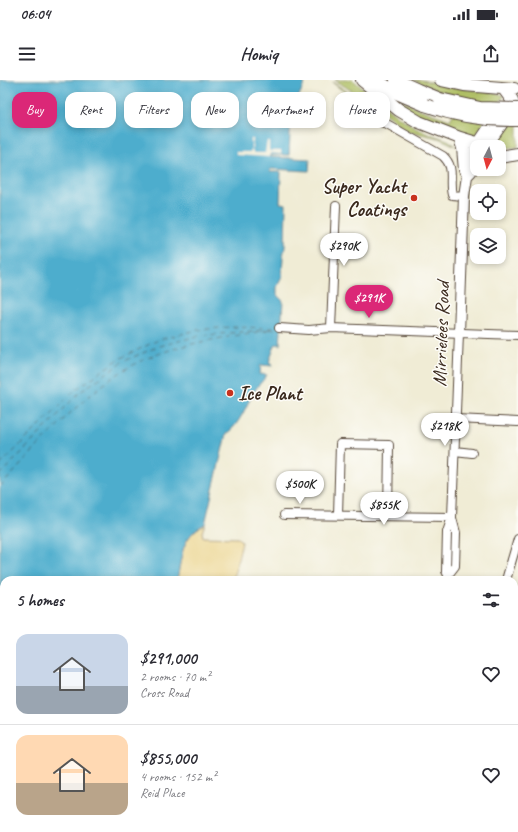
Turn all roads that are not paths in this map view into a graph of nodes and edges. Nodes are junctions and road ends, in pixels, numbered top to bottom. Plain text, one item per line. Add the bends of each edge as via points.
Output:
1 (362, 80) edge
2 (376, 80) edge
3 (396, 80) edge
4 (441, 80) edge
5 (482, 80) edge
6 (464, 85) junction
7 (514, 95) edge
8 (518, 120) edge
9 (390, 126) edge
10 (460, 138) junction
11 (489, 140) edge
12 (470, 141) edge
13 (506, 150) edge
14 (518, 151) edge
15 (518, 154) edge
16 (506, 156) edge
17 (470, 158) edge
18 (470, 172) edge
19 (466, 173) junction
20 (464, 196) junction
21 (336, 206) dead end
22 (331, 328) junction
23 (279, 330) dead end
24 (459, 333) junction
25 (518, 335) edge
26 (456, 419) junction
27 (518, 422) edge
28 (454, 451) junction
29 (472, 453) dead end
30 (284, 515) dead end
31 (338, 515) junction
32 (388, 516) junction
33 (452, 517) junction
34 (518, 539) edge
35 (448, 576) edge
36 (507, 576) edge

1 - 10 highway via 411,117
2 - 8 highway, bridge via 399,94 449,113 484,120
3 - 7 highway, bridge via 440,99 480,108
4 - 6 highway
5 - 6 highway
6 - 7 highway
7 - 11 main road, Mirrielees Road
9 - 20 street via 448,160 451,168 452,195
10 - 12 highway
10 - 19 highway
13 - 14 highway
15 - 16 highway
17 - 19 main road, Mirrielees Road
18 - 19 main road, Mirrielees Road
19 - 20 main road, Mirrielees Road
20 - 24 main road, Mirrielees Road
21 - 22 street
22 - 23 street
22 - 24 street
24 - 25 street
24 - 26 street, Mirrielees Road
26 - 27 street
26 - 28 street, Mirrielees Road
28 - 29 street
28 - 33 street, Mirrielees Road
30 - 31 street
31 - 32 street
31 - 32 street via 340,444 389,445
32 - 33 street
33 - 35 street, Mirrielees Road via 447,532
34 - 36 street

